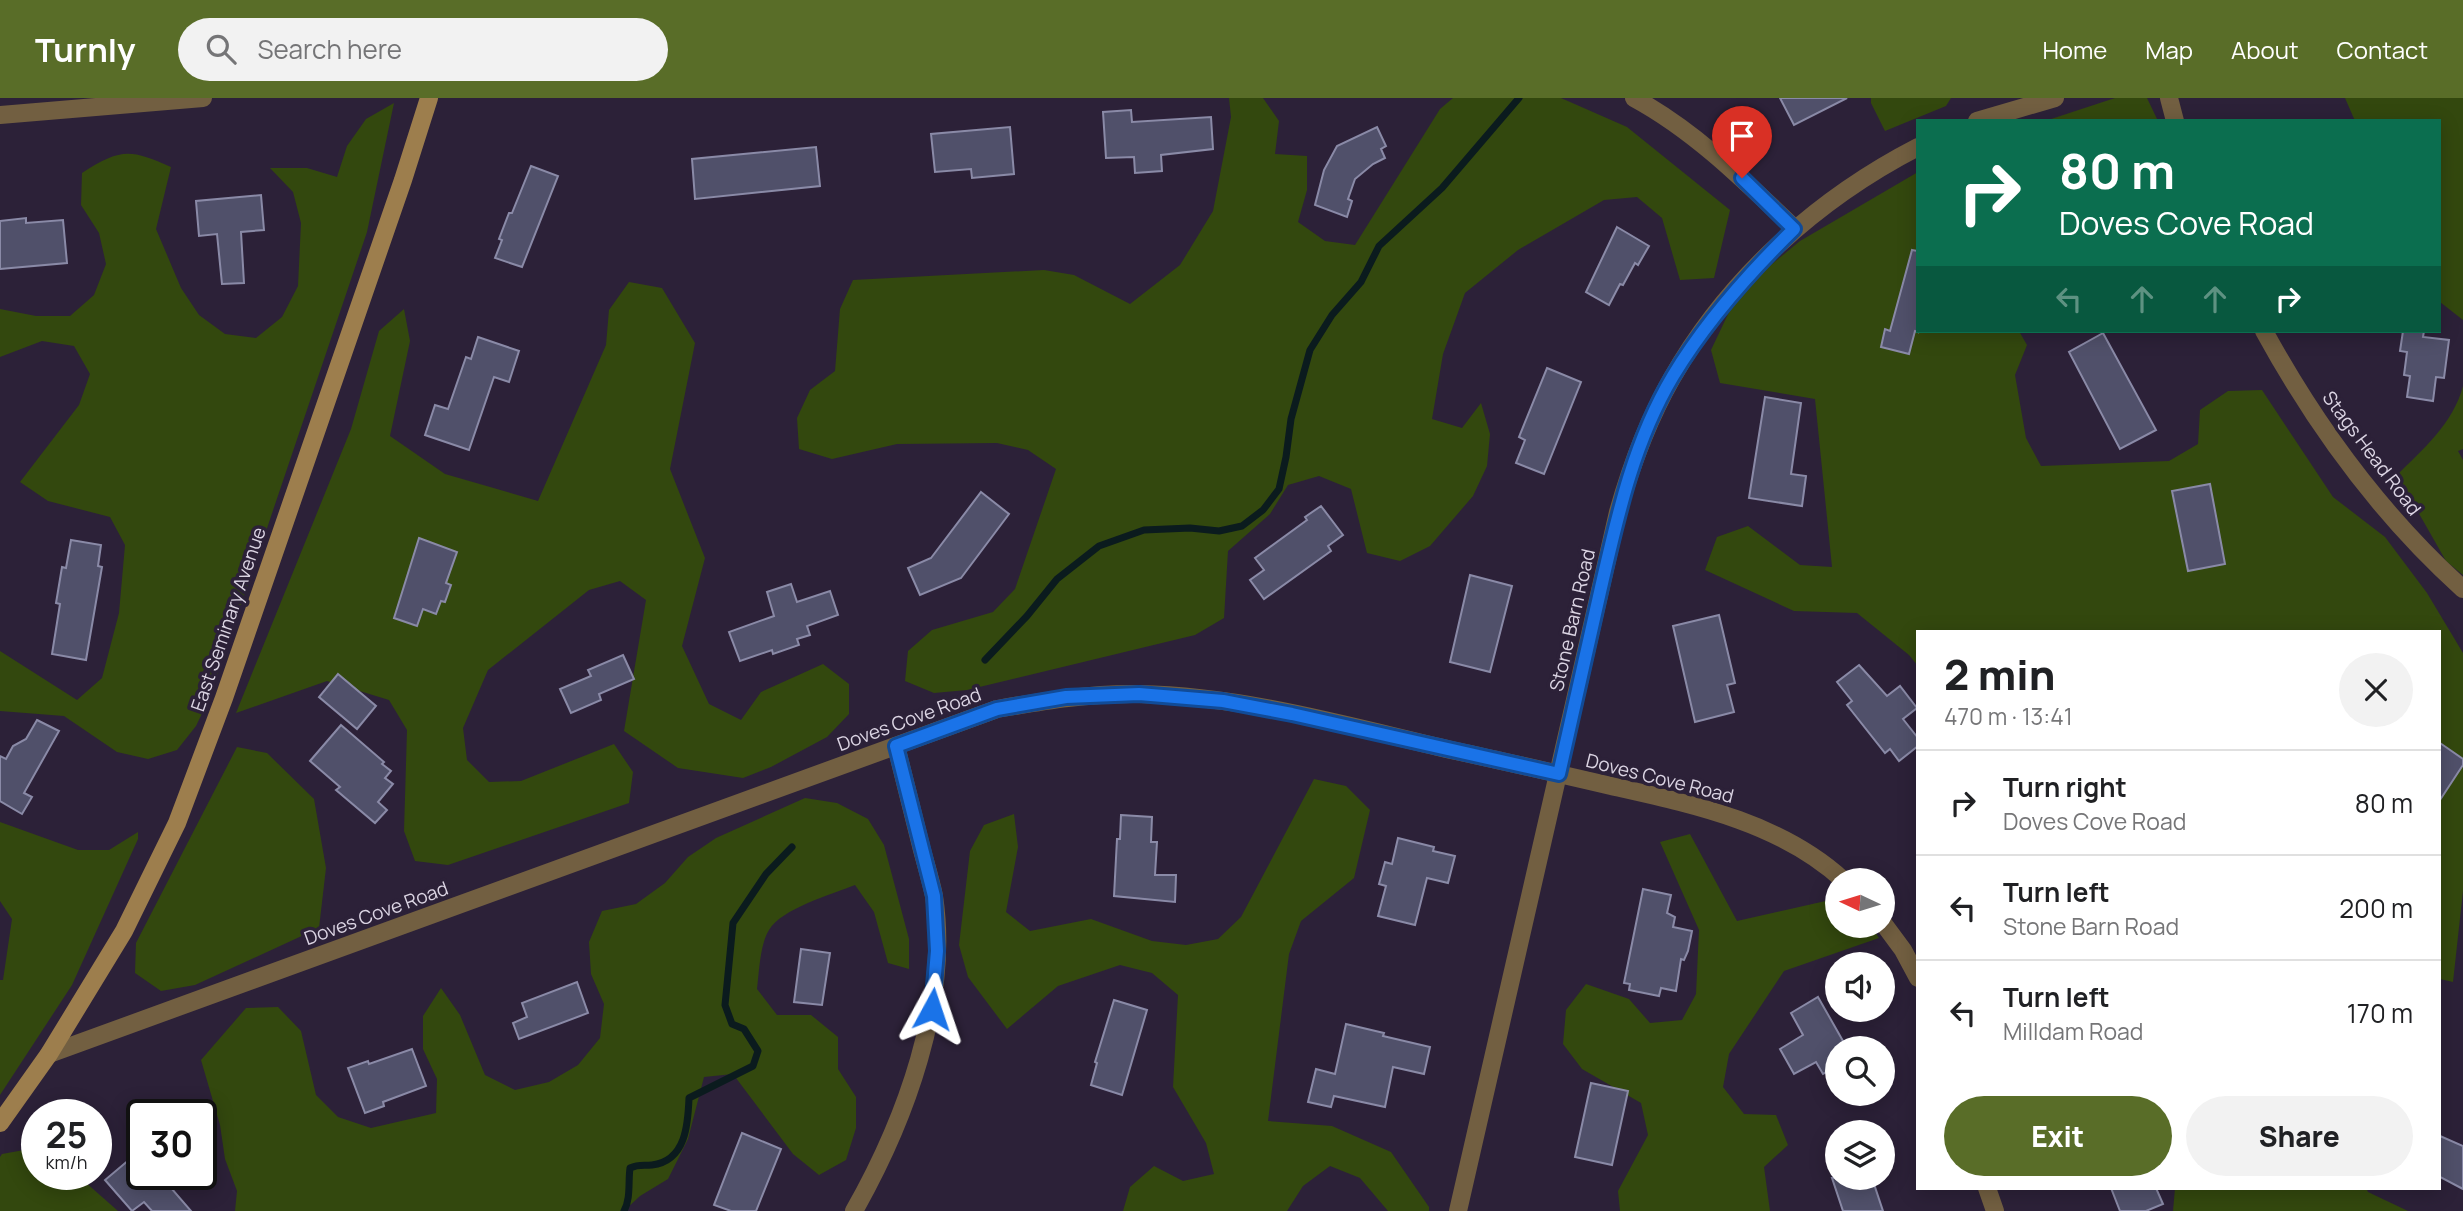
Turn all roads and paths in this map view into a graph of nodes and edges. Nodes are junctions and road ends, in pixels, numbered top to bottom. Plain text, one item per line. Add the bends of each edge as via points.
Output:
1 (203, 98) edge
2 (429, 98) edge
3 (1634, 98) edge
4 (2055, 98) edge
5 (2169, 98) edge
6 (0, 115) edge
7 (1985, 119) edge
8 (2174, 119) edge
9 (1916, 148) edge
10 (1794, 229) junction
11 (2265, 333) edge
12 (2463, 589) edge
13 (896, 746) junction
14 (1559, 774) junction
15 (1827, 868) edge
16 (1894, 938) edge
17 (1916, 974) edge
18 (50, 1054) junction
19 (0, 1123) edge
20 (1988, 1190) edge
21 (854, 1211) edge
22 (1458, 1211) edge
23 (1995, 1211) edge

1 - 6 street
2 - 18 street, East Seminary Avenue via 177,823 124,931
3 - 10 street via 1724,162
4 - 7 street
5 - 8 street
9 - 10 street, Stone Barn Road
10 - 14 street, Stone Barn Road via 1716,314 1654,413 1618,512
11 - 12 street, Stags Head Road via 2362,480
13 - 14 street, Doves Cove Road via 997,709 1066,697 1139,694 1223,701 1292,714
13 - 18 street, Doves Cove Road
13 - 21 street via 934,896 937,951 933,997 917,1068
14 - 15 street, Doves Cove Road via 1746,822 1795,845
14 - 22 street, Stone Barn Road
16 - 17 street
18 - 19 street, East Seminary Avenue
20 - 23 street

